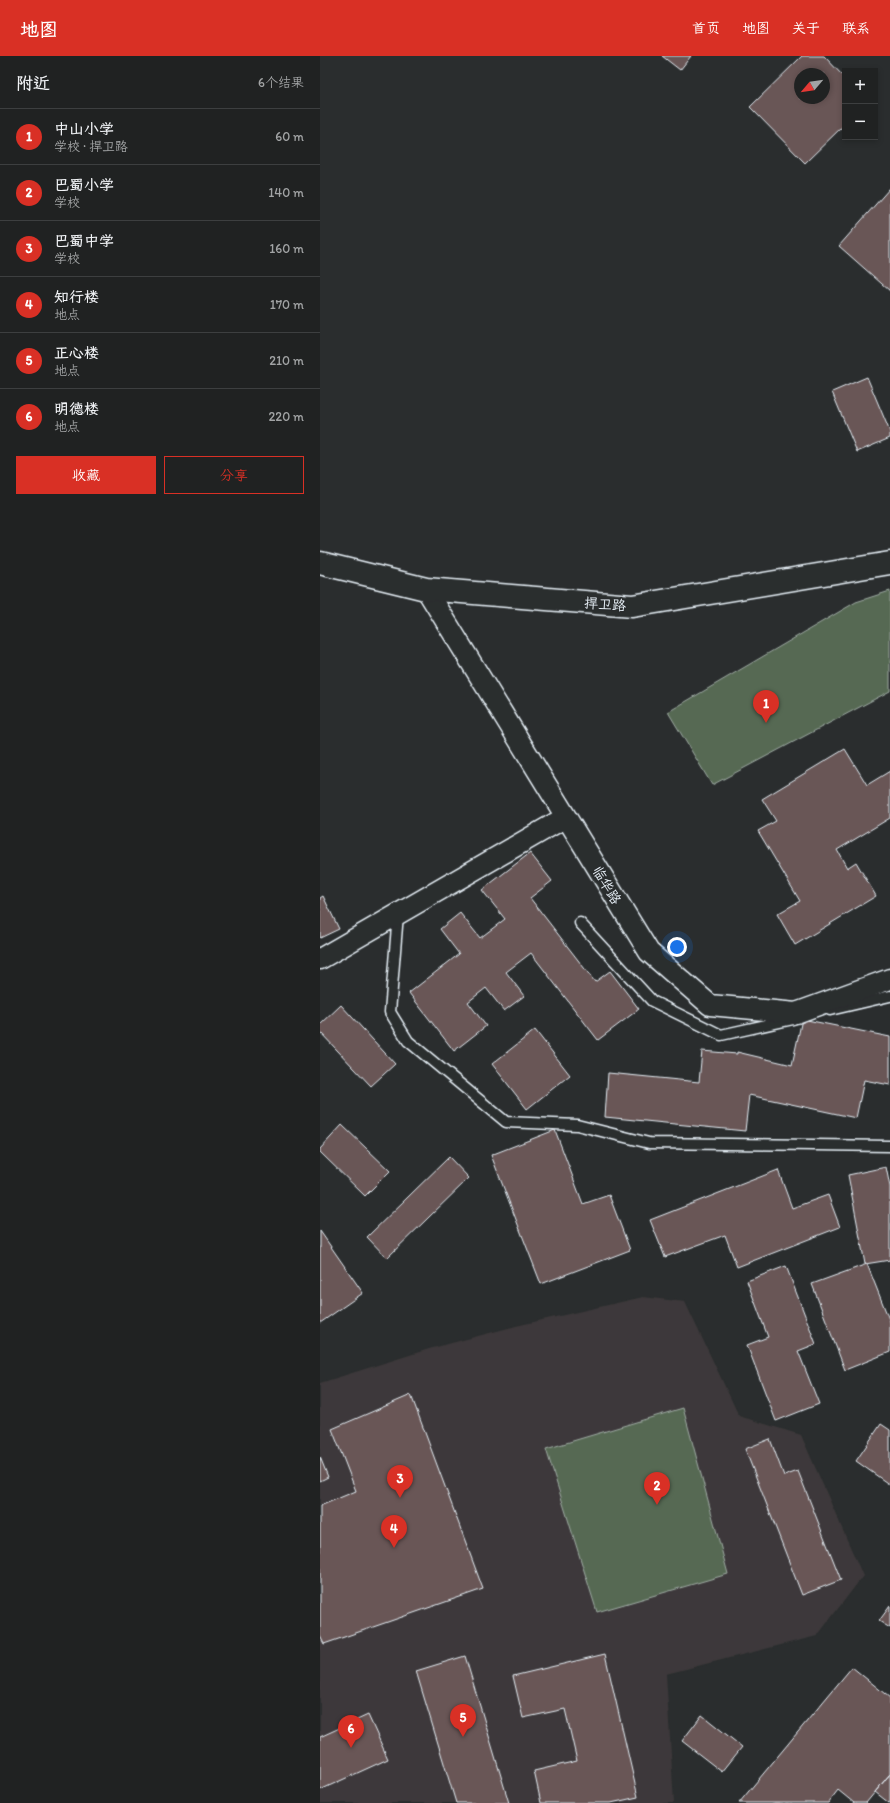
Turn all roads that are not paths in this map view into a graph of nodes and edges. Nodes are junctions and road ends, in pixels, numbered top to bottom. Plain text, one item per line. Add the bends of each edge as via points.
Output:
1 (890, 562) edge
2 (320, 563) edge
3 (426, 589) junction
4 (566, 817) junction
5 (398, 914) junction
6 (580, 923) dead end
7 (320, 959) edge
8 (890, 979) edge
9 (890, 996) edge
10 (890, 1146) edge

1 - 3 street, 捍卫路 via 632,606
2 - 3 street, 捍卫路
3 - 4 street, 临华路
4 - 5 street
4 - 8 street, 临华路 via 649,952 710,1005 796,1013
5 - 7 street
5 - 10 lane via 390,1012 408,1041 506,1122 577,1125 649,1143
6 - 9 lane via 652,1001 721,1035

